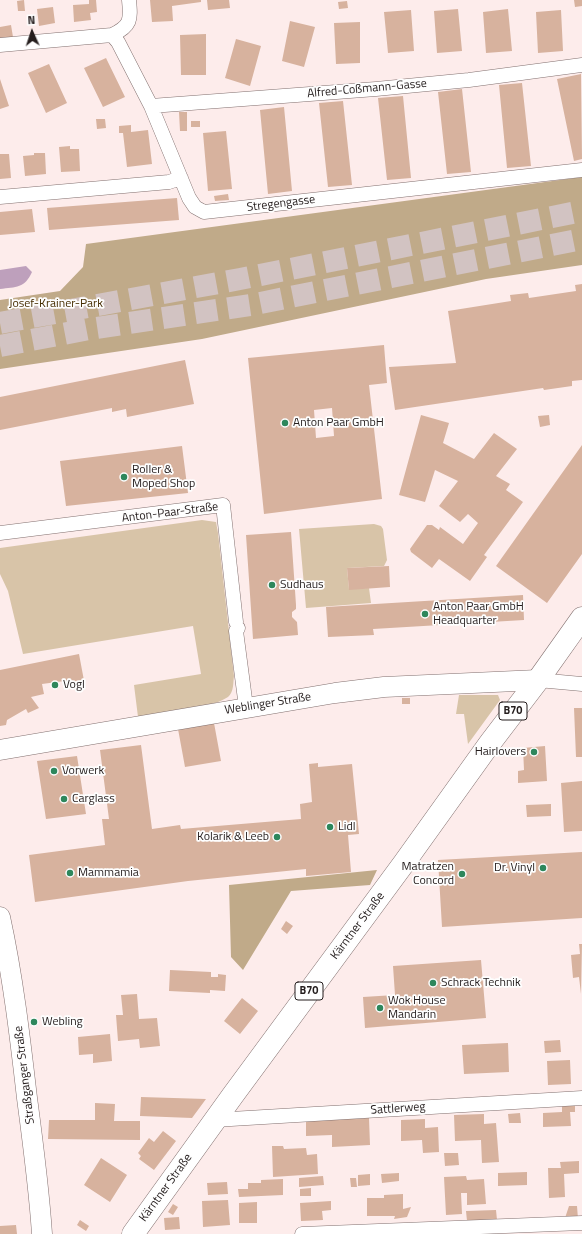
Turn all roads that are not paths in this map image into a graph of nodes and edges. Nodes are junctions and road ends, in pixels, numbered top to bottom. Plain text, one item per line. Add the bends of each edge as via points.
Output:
1 (129, 0) edge
2 (112, 35) junction
3 (0, 45) edge
4 (582, 65) edge
5 (151, 106) junction
6 (582, 170) edge
7 (181, 178) junction
8 (0, 197) edge
9 (0, 534) edge
10 (582, 618) edge
11 (538, 680) junction
12 (582, 684) edge
13 (246, 708) junction
14 (0, 750) edge
15 (0, 917) edge
16 (582, 1098) edge
17 (214, 1120) junction
18 (582, 1223) edge
19 (42, 1234) edge
20 (133, 1234) edge
21 (302, 1234) edge

1 - 2 street via 131,17 126,26
2 - 3 street
2 - 5 street
4 - 5 street, Alfred-Coßmann-Gasse via 376,89
5 - 7 street
6 - 7 street, Stregengasse via 204,212 198,210 192,202
7 - 8 street via 161,183
9 - 13 street, Anton-Paar-Straße via 223,505
10 - 11 main road, Kärntner Straße / B70
11 - 12 street
11 - 13 street, Weblinger Straße via 384,687
11 - 17 main road, Kärntner Straße / B70
13 - 14 street, Weblinger Straße
15 - 19 street, Straßganger Straße via 10,960 19,1026 39,1187
16 - 17 street, Sattlerweg
17 - 20 main road, Kärntner Straße / B70
18 - 21 street

